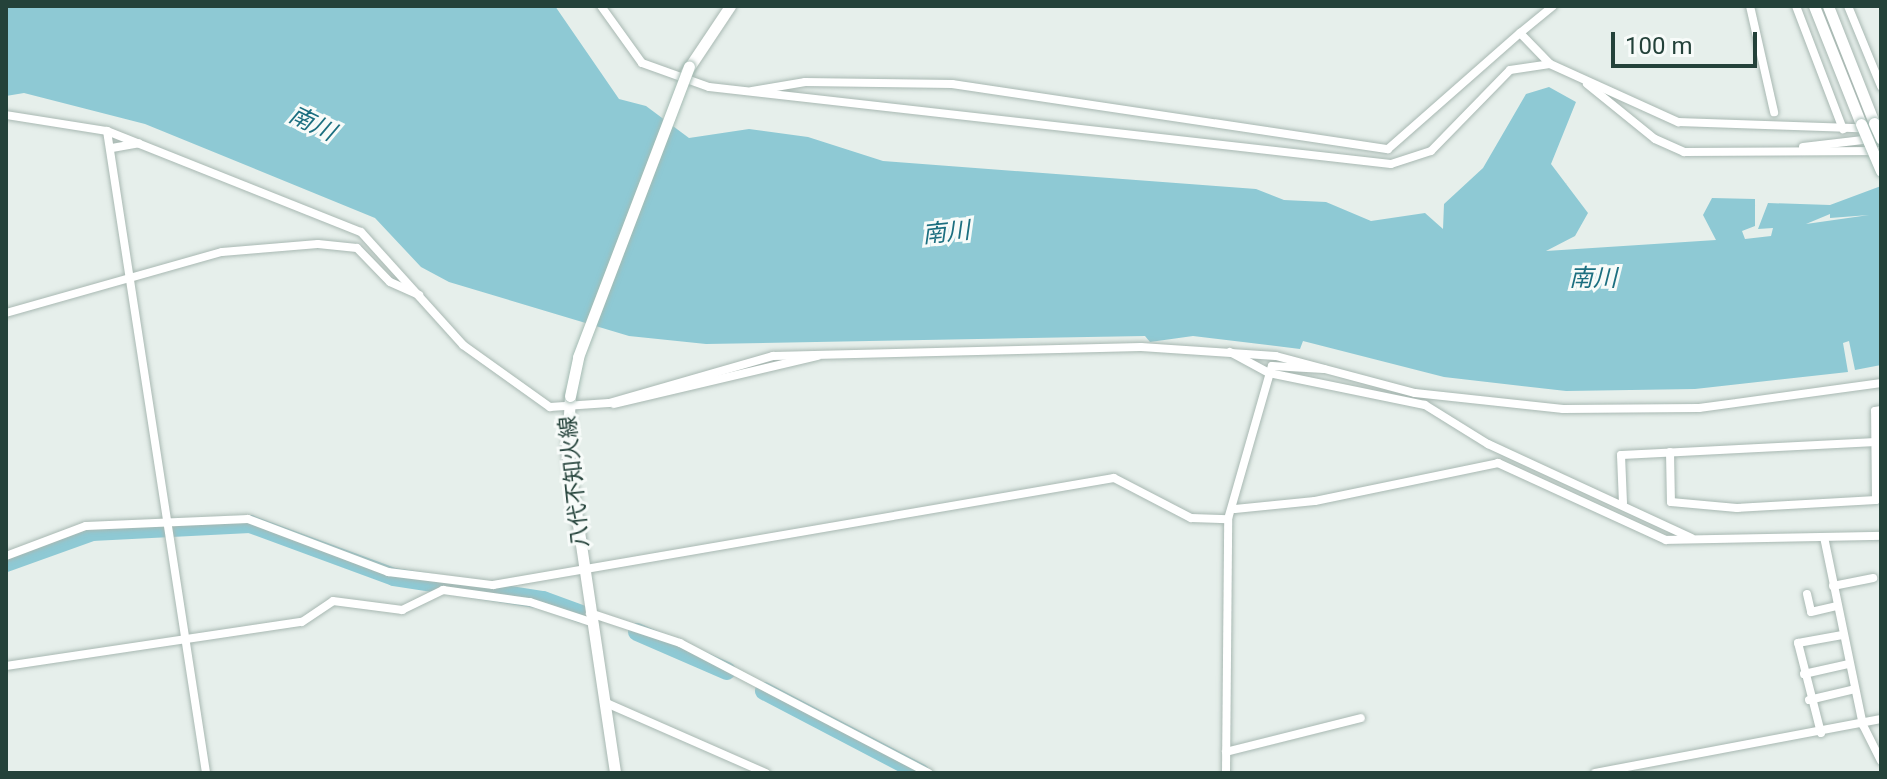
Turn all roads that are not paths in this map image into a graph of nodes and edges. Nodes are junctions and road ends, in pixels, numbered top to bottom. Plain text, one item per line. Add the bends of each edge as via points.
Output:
1 (601, 6) edge
2 (730, 6) edge
3 (1553, 6) edge
4 (1750, 6) edge
5 (1796, 6) edge
6 (1814, 6) edge
7 (1828, 6) edge
8 (1848, 6) edge
9 (1520, 33) junction
10 (1550, 64) junction
11 (689, 66) junction
12 (681, 78) junction
13 (1587, 83) junction
14 (1881, 86) edge
15 (748, 92) junction
16 (1774, 112) dead end
17 (6, 115) edge
18 (1878, 126) edge
19 (1843, 129) junction
20 (107, 131) junction
21 (1881, 139) edge
22 (140, 142) junction
23 (112, 148) junction
24 (1881, 151) edge
25 (1791, 152) junction
26 (1881, 171) edge
27 (126, 278) junction
28 (419, 295) junction
29 (6, 313) edge
30 (1224, 349) junction
31 (1325, 369) junction
32 (1269, 373) junction
33 (1881, 383) edge
34 (565, 408) junction
35 (1881, 410) edge
36 (1877, 442) junction
37 (1670, 452) junction
38 (1880, 465) edge
39 (1623, 503) junction
40 (1235, 509) junction
41 (1228, 519) junction
42 (167, 528) junction
43 (1881, 536) edge
44 (1824, 537) junction
45 (1696, 541) junction
46 (6, 556) edge
47 (584, 570) junction
48 (1873, 578) dead end
49 (1833, 586) junction
50 (1807, 594) dead end
51 (1837, 606) junction
52 (591, 617) junction
53 (1842, 635) junction
54 (185, 640) junction
55 (1848, 664) junction
56 (6, 666) edge
57 (1804, 674) junction
58 (1855, 689) junction
59 (1809, 700) junction
60 (604, 702) junction
61 (1361, 718) dead end
62 (1881, 719) edge
63 (1863, 725) junction
64 (1821, 733) junction
65 (1226, 752) junction
66 (1881, 761) edge
67 (1631, 770) edge
68 (206, 773) edge
69 (615, 773) edge
70 (766, 773) edge
71 (929, 773) edge
72 (1226, 773) edge
73 (1595, 773) edge

1 - 12 street via 642,63
2 - 11 main road, 八代不知火線
3 - 9 street
4 - 16 street
5 - 19 street
6 - 26 main road, bridge
7 - 18 main road
8 - 14 street
9 - 10 street
9 - 15 street via 1388,149 952,84 805,82
10 - 13 street
10 - 15 street via 1510,70 1431,151 1402,165
11 - 12 main road, 八代不知火線
11 - 34 main road, 八代不知火線, bridge via 578,357
12 - 15 street
13 - 19 street via 1616,89 1697,128
13 - 25 street via 1655,139 1684,152
17 - 20 street
18 - 19 street
18 - 21 main road, bridge
20 - 22 street
20 - 23 street
21 - 25 street
22 - 23 street
22 - 28 street via 361,232
23 - 27 street
24 - 25 street
27 - 28 street via 229,251 336,244 357,248 401,290
27 - 29 street
27 - 42 street
28 - 34 street via 463,345 525,393
30 - 31 street
30 - 32 street
30 - 34 street via 822,354 732,363 609,403
31 - 32 street via 1272,366
31 - 33 street via 1415,393 1563,409 1699,408
32 - 39 street via 1425,405 1488,444
32 - 40 street
34 - 47 main road, 八代不知火線
35 - 36 street via 1875,411
36 - 37 street
36 - 38 street
37 - 38 street via 1671,502 1737,508 1876,500
37 - 39 street via 1621,455
39 - 45 street
40 - 41 street
40 - 45 street via 1315,501 1498,463 1666,540
41 - 47 street via 1191,518 1114,478
41 - 65 street
42 - 46 street via 86,526
42 - 47 street via 262,521 388,572 467,582
42 - 54 street
43 - 44 street
44 - 45 street
44 - 49 street
47 - 52 main road, 八代不知火線
48 - 49 street
49 - 51 street
50 - 51 street via 1811,612
51 - 53 street
52 - 54 street via 448,589 402,610 333,601 302,622
52 - 60 main road, 八代不知火線
52 - 71 street via 680,643
53 - 55 street
53 - 57 street via 1798,643
54 - 56 street
54 - 68 street
55 - 57 street
55 - 58 street
57 - 59 street
58 - 59 street
58 - 63 street
59 - 64 street
60 - 69 main road, 八代不知火線
60 - 70 street
61 - 65 street
62 - 63 street
63 - 64 street
63 - 66 street
64 - 67 street
65 - 72 street
67 - 73 street

